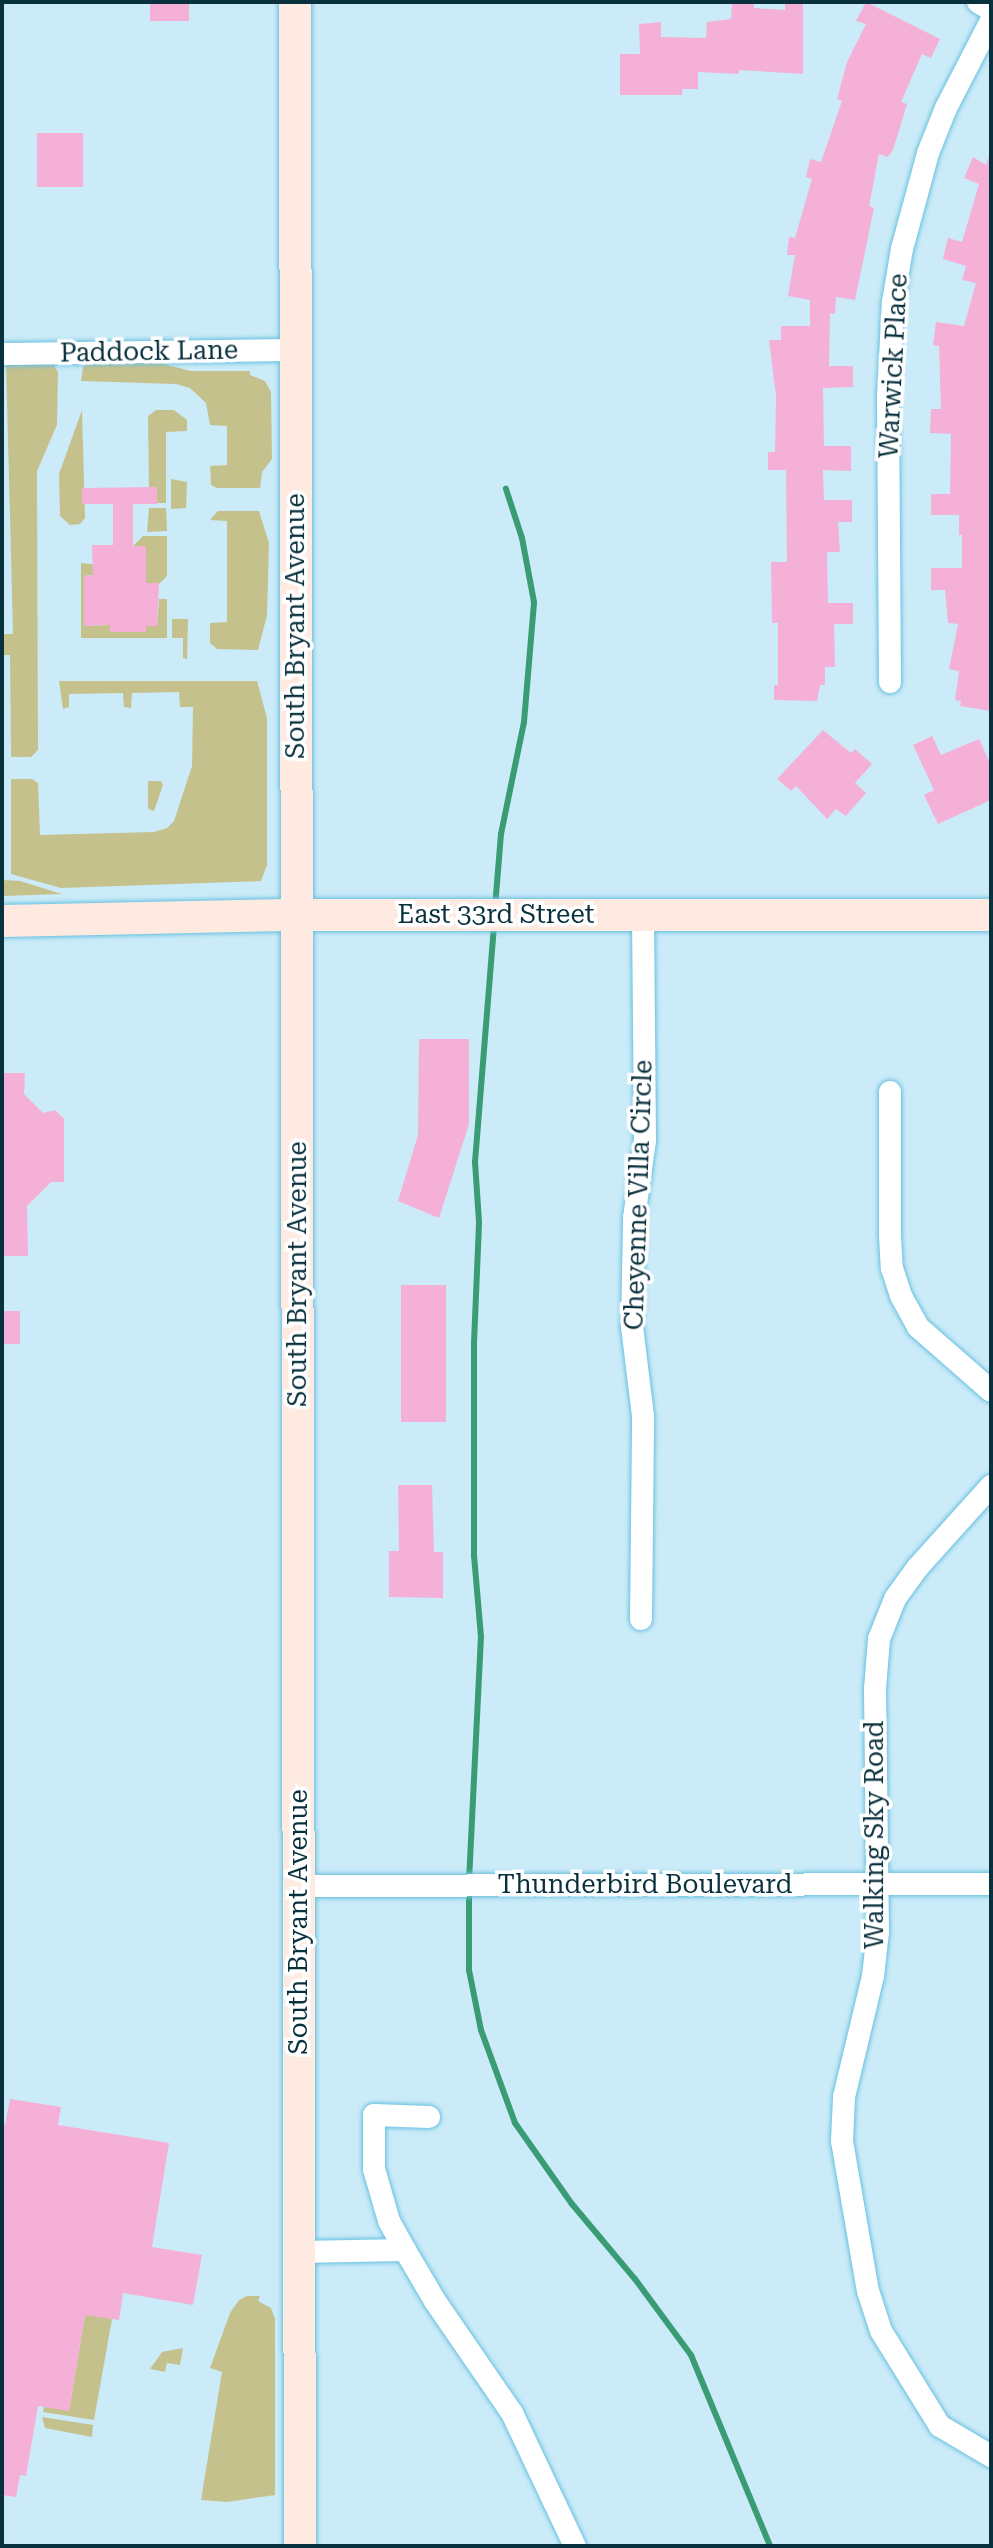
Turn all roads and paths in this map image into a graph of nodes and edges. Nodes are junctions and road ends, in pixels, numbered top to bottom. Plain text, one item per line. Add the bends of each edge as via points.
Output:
1 (295, 2) edge
2 (978, 2) edge
3 (991, 10) edge
4 (991, 21) edge
5 (295, 350) junction
6 (2, 354) edge
7 (890, 682) dead end
8 (298, 915) junction
9 (643, 915) junction
10 (991, 915) edge
11 (2, 921) edge
12 (890, 1092) dead end
13 (991, 1391) edge
14 (991, 1486) edge
15 (641, 1619) dead end
16 (877, 1884) junction
17 (991, 1884) edge
18 (299, 1886) junction
19 (429, 2117) dead end
20 (405, 2250) junction
21 (299, 2252) junction
22 (991, 2456) edge
23 (300, 2546) edge
24 (575, 2546) edge

1 - 5 street, South Bryant Avenue
2 - 3 street
4 - 7 street, Warwick Place via 928,153 893,302 888,396
5 - 6 street, Paddock Lane
5 - 8 street, South Bryant Avenue
8 - 9 street, East 33rd Street
8 - 11 street, East 33rd Street
8 - 18 street, South Bryant Avenue
9 - 10 street, East 33rd Street
9 - 15 street, Cheyenne Villa Circle via 645,1141 634,1218 632,1327 643,1416
12 - 13 street via 892,1268 901,1296 918,1327
14 - 16 street, Walking Sky Road via 918,1567 895,1599 879,1639
16 - 17 street, Thunderbird Boulevard
16 - 18 street, Thunderbird Boulevard
16 - 22 street, Walking Sky Road via 873,1976 851,2060 842,2141 868,2291 881,2331 940,2426
18 - 21 street, South Bryant Avenue
19 - 20 street via 374,2115 374,2169
20 - 21 street
20 - 24 street via 512,2413
21 - 23 street, South Bryant Avenue

